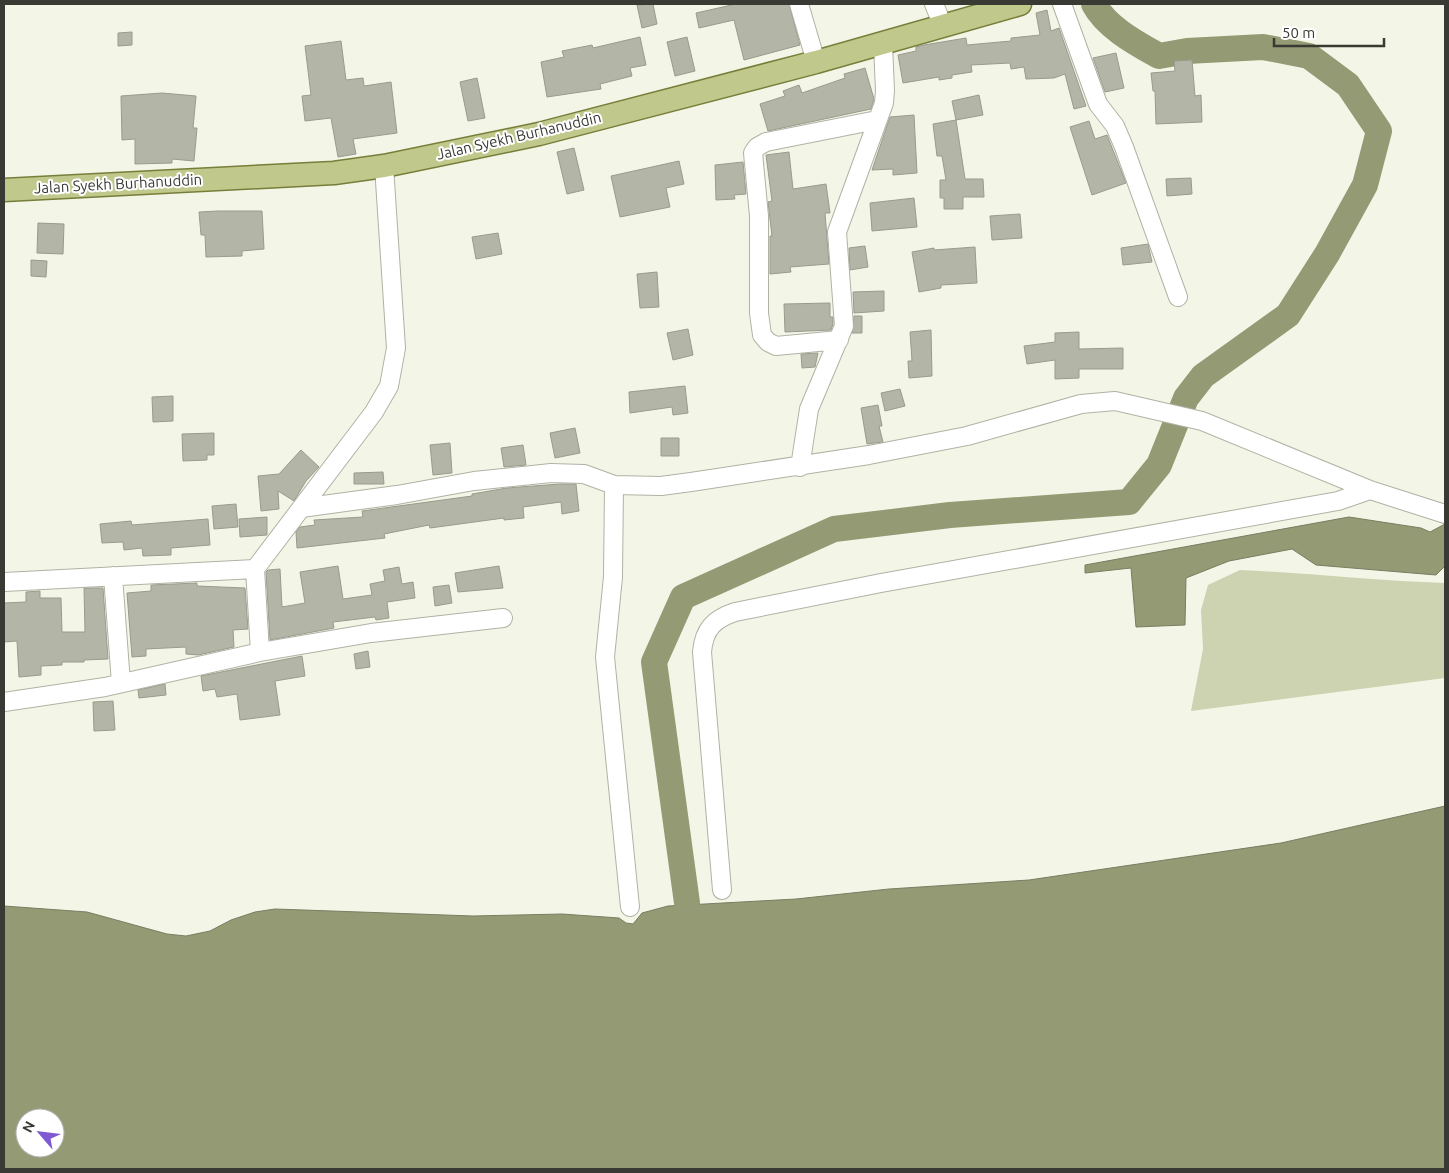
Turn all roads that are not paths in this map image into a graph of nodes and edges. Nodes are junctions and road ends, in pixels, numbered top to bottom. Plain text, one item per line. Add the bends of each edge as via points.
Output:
1 (800, 4) edge
2 (934, 4) edge
3 (1020, 4) edge
4 (1062, 4) edge
5 (943, 26) junction
6 (883, 44) junction
7 (816, 62) junction
8 (877, 120) junction
9 (384, 166) junction
10 (4, 190) edge
11 (1178, 297) dead end
12 (839, 340) junction
13 (800, 467) junction
14 (614, 485) junction
15 (1370, 490) junction
16 (301, 508) junction
17 (1445, 514) edge
18 (255, 569) junction
19 (113, 576) junction
20 (4, 582) edge
21 (503, 618) dead end
22 (260, 652) junction
23 (121, 683) junction
24 (4, 702) edge
25 (722, 890) dead end
26 (630, 907) dead end

1 - 7 street
2 - 5 street
3 - 5 main road, Jalan Syekh Burhanuddin
4 - 11 street via 1098,104 1115,126 1124,147
5 - 6 main road, Jalan Syekh Burhanuddin
6 - 7 main road, Jalan Syekh Burhanuddin
6 - 8 street via 885,91
7 - 9 main road, Jalan Syekh Burhanuddin via 539,134
8 - 12 street via 837,232 844,318
8 - 12 street via 766,142 757,146 753,153 759,216 762,335 776,346
9 - 10 main road, Jalan Syekh Burhanuddin via 334,173
9 - 16 street via 396,348 393,370 383,399
12 - 13 street via 809,409
13 - 14 street via 661,486
13 - 15 street via 967,436 1081,404 1115,401 1202,421
14 - 16 street via 584,474 551,473 474,481
14 - 26 street via 613,568 605,657
15 - 17 street
15 - 25 street via 1338,501 881,583 720,617 705,634 702,652
16 - 18 street
18 - 19 street
18 - 22 street
19 - 20 street
19 - 23 street
21 - 22 street via 371,633
22 - 23 street
23 - 24 street

